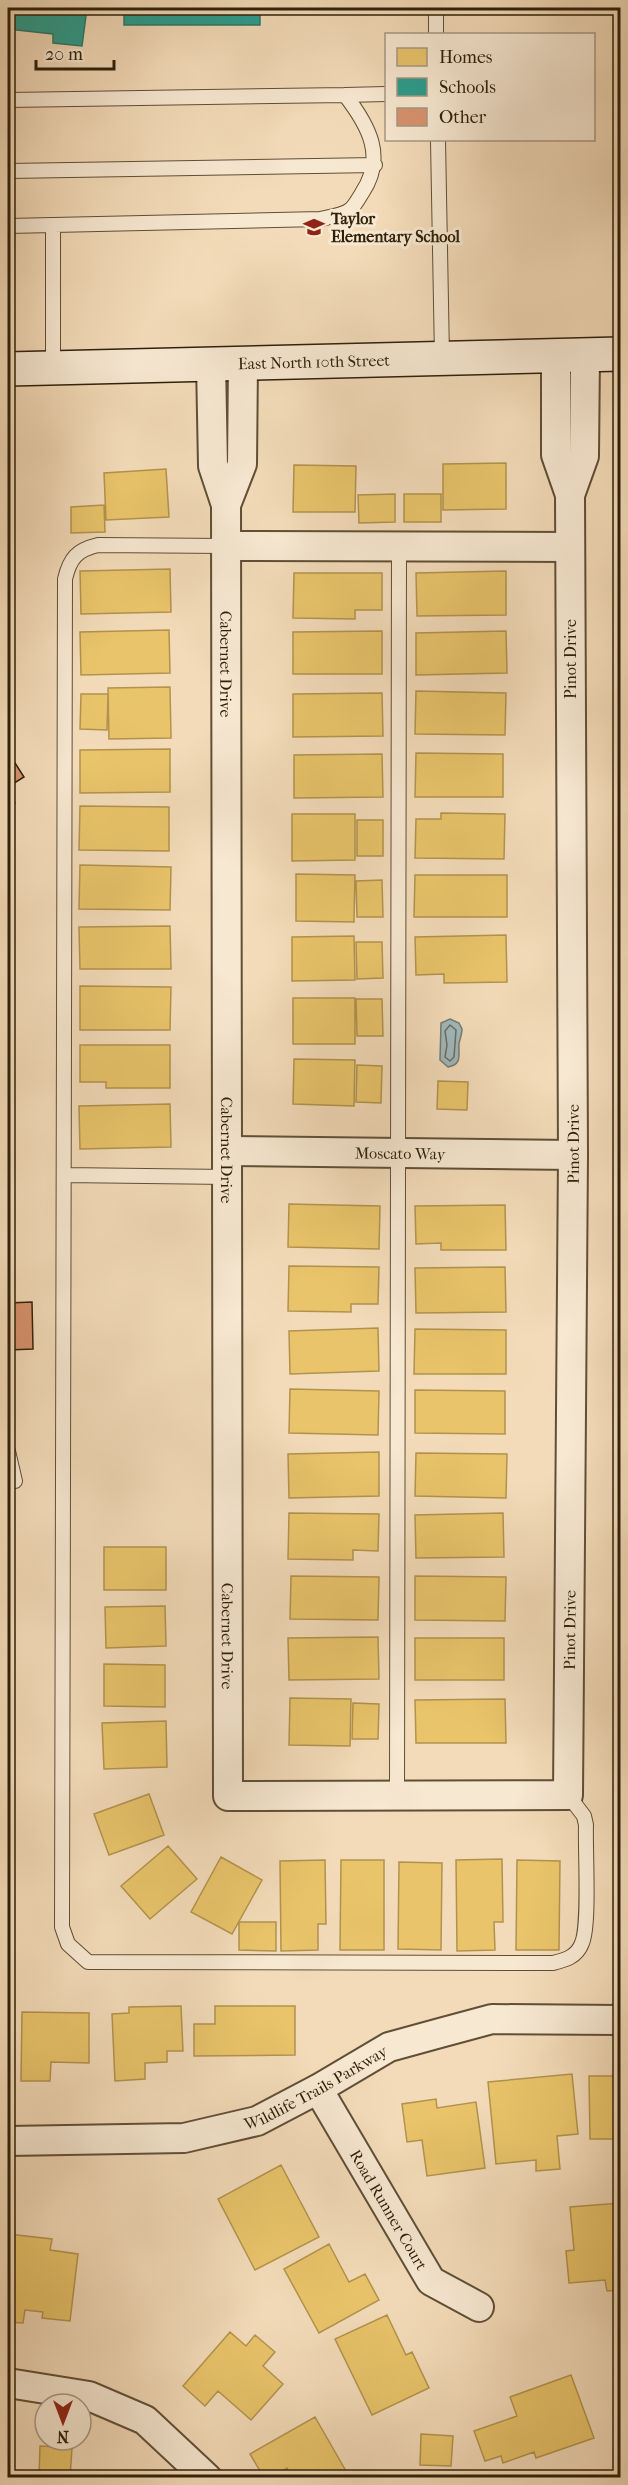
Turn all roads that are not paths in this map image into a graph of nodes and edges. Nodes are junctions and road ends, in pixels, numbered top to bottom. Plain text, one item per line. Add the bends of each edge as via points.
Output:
1 (436, 8) edge
2 (436, 33) edge
3 (385, 94) edge
4 (345, 95) junction
5 (8, 100) edge
6 (438, 141) edge
7 (375, 165) junction
8 (8, 171) edge
9 (8, 225) edge
10 (52, 225) junction
11 (621, 354) edge
12 (570, 355) junction
13 (442, 357) junction
14 (243, 362) junction
15 (211, 363) junction
16 (53, 368) junction
17 (8, 369) edge
18 (226, 505) junction
19 (226, 546) junction
20 (399, 547) junction
21 (570, 547) junction
22 (399, 1153) junction
23 (573, 1155) junction
24 (228, 1164) junction
25 (64, 1174) junction
26 (8, 1451) edge
27 (15, 1481) dead end
28 (397, 1795) junction
29 (568, 1795) junction
30 (621, 2020) edge
31 (318, 2089) junction
32 (8, 2141) edge
33 (479, 2307) dead end
34 (8, 2383) edge
35 (207, 2478) edge

1 - 2 lane
3 - 4 lane
4 - 5 lane
4 - 7 lane via 364,120 374,144
6 - 13 lane
7 - 8 lane
7 - 10 lane via 370,181 351,210 320,219
9 - 10 lane
10 - 16 lane
11 - 12 main road, East North 10th Street
12 - 13 main road, East North 10th Street
12 - 21 street, Pinot Drive via 556,455 570,495
13 - 14 main road, East North 10th Street
14 - 15 main road, East North 10th Street
14 - 18 street, Cabernet Drive via 242,464
15 - 16 main road, East North 10th Street
15 - 18 street, Cabernet Drive via 213,466
16 - 17 main road, East North 10th Street
18 - 19 street, Cabernet Drive
19 - 20 street
19 - 24 street, Cabernet Drive
19 - 25 lane via 98,545 81,549 69,562 65,579
20 - 21 street
20 - 22 lane
21 - 23 street, Pinot Drive
22 - 23 street, Moscato Way
22 - 24 street, Moscato Way
22 - 28 lane
23 - 29 street, Pinot Drive
24 - 25 lane
24 - 28 street, Cabernet Drive via 228,1785 256,1795
25 - 29 lane via 62,1927 68,1944 88,1962 553,1963 571,1958 582,1943 586,1825
26 - 27 lane
28 - 29 street
30 - 31 street, Wildlife Trails Parkway via 492,2019 389,2047
31 - 32 street, Wildlife Trails Parkway via 257,2121 184,2138
31 - 33 street, Road Runner Court via 431,2281
34 - 35 street via 89,2396 145,2420

